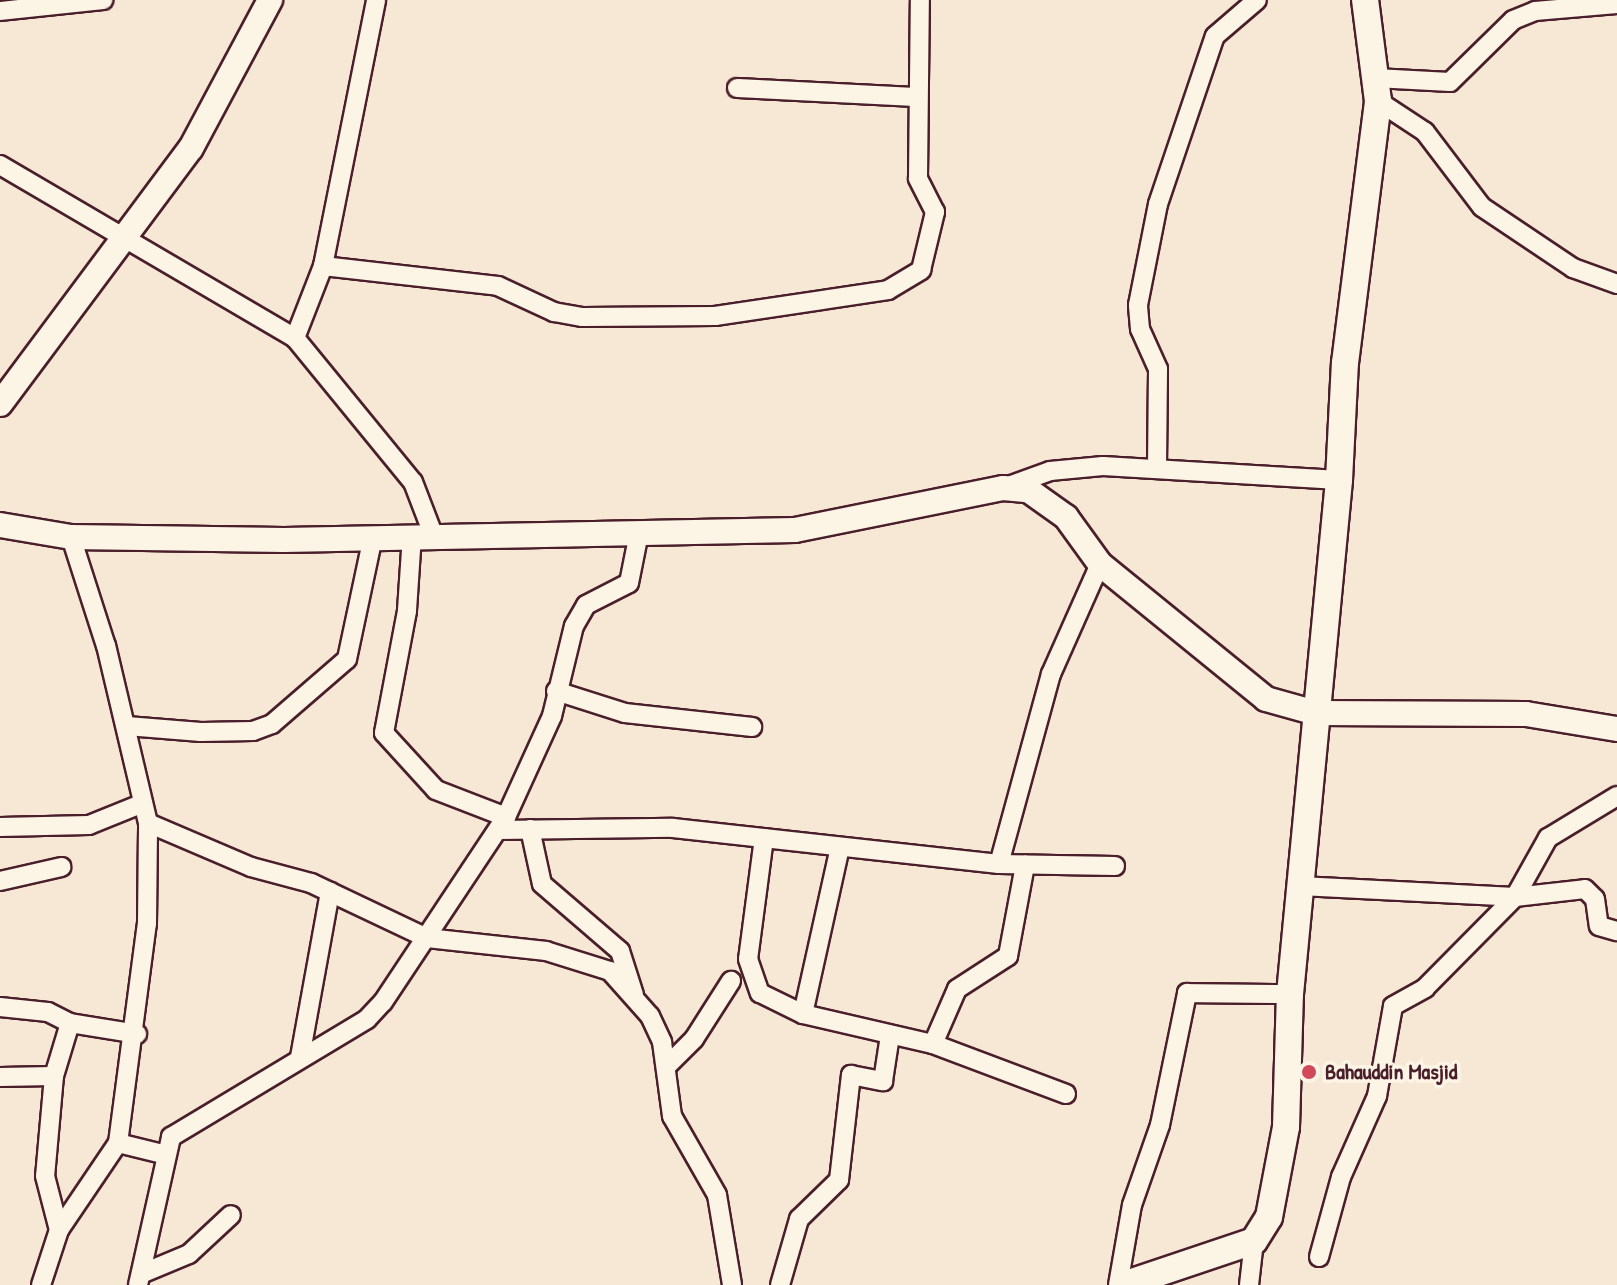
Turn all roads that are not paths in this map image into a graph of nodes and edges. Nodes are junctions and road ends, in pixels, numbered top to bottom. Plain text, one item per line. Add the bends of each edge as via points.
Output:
1 (103, 0) edge
2 (270, 0) edge
3 (376, 0) edge
4 (920, 0) edge
5 (1257, 0) edge
6 (1365, 0) edge
7 (1617, 4) edge
8 (20, 5) edge
9 (0, 11) edge
10 (737, 88) dead end
11 (1377, 89) junction
12 (916, 97) junction
13 (0, 165) edge
14 (126, 238) junction
15 (323, 266) junction
16 (1617, 284) edge
17 (295, 338) junction
18 (0, 404) edge
19 (1157, 466) junction
20 (1339, 480) junction
21 (1003, 488) junction
22 (0, 525) edge
23 (639, 533) junction
24 (423, 535) junction
25 (71, 537) junction
26 (373, 537) junction
27 (1100, 564) junction
28 (556, 691) junction
29 (1316, 713) junction
30 (127, 726) junction
31 (752, 727) dead end
32 (1617, 729) edge
33 (1617, 796) edge
34 (141, 804) junction
35 (148, 823) junction
36 (503, 824) junction
37 (0, 827) edge
38 (530, 829) junction
39 (764, 838) junction
40 (840, 847) junction
41 (999, 864) junction
42 (1025, 865) junction
43 (1115, 866) dead end
44 (61, 867) dead end
45 (0, 881) edge
46 (1300, 886) junction
47 (330, 892) junction
48 (1515, 897) junction
49 (1617, 931) edge
50 (427, 938) junction
51 (731, 981) dead end
52 (1290, 994) junction
53 (634, 995) junction
54 (0, 1007) edge
55 (803, 1014) junction
56 (70, 1023) junction
57 (137, 1034) junction
58 (890, 1035) junction
59 (933, 1044) junction
60 (300, 1057) junction
61 (668, 1065) junction
62 (54, 1076) junction
63 (0, 1077) edge
64 (1066, 1094) dead end
65 (118, 1143) junction
66 (163, 1154) junction
67 (231, 1215) dead end
68 (59, 1230) junction
69 (1254, 1241) junction
70 (1319, 1257) dead end
71 (139, 1279) edge
72 (41, 1285) edge
73 (732, 1285) edge
74 (780, 1285) edge
75 (1121, 1285) edge
76 (1249, 1285) edge

1 - 8 street
2 - 14 street via 191,148
3 - 15 street
4 - 12 street
5 - 19 street via 1215,36 1158,204 1138,305 1140,329 1158,369
6 - 11 main road
7 - 11 street via 1535,11 1513,20 1450,82
8 - 9 street
10 - 12 street
11 - 16 street via 1425,132 1482,207 1573,268
11 - 20 main road via 1345,363
12 - 15 street via 918,178 935,212 933,229 921,270 888,290 715,316 583,317 554,312 498,286
13 - 14 street
14 - 17 street
14 - 18 street
15 - 17 street
17 - 24 street via 413,482
19 - 20 street
19 - 21 street via 1050,471
20 - 29 main road
21 - 23 street via 795,530
21 - 27 street via 1042,495
22 - 25 street
23 - 24 street
23 - 28 street via 629,583 586,605 574,626
24 - 26 street
24 - 36 street via 384,733 436,790
25 - 26 street
25 - 30 street
26 - 30 street via 347,659 272,724 253,731 201,732
27 - 29 street via 1248,689
27 - 41 street via 1051,674
28 - 31 street via 625,713
28 - 36 street via 552,716
29 - 32 street via 1526,714
29 - 46 main road
30 - 34 street
33 - 48 street via 1548,838
34 - 35 street
34 - 37 street via 89,825
35 - 47 street
35 - 57 street
36 - 38 street
36 - 50 street
38 - 39 street via 609,825
38 - 53 street via 542,884 620,951
39 - 40 street
39 - 55 street via 748,959 760,993
40 - 41 street
40 - 55 street
41 - 42 street
42 - 43 street
42 - 59 street via 1008,956 957,989
44 - 45 street
46 - 48 street
46 - 52 main road
47 - 50 street
47 - 60 street
48 - 49 street via 1585,889 1595,899 1599,926
48 - 70 street via 1425,988 1393,1006 1377,1096 1341,1177
50 - 53 street via 587,960 610,971
50 - 60 street via 367,1019
51 - 61 street via 694,1039
52 - 69 main road via 1286,1127 1269,1217
52 - 75 street via 1187,993 1160,1125 1132,1205
53 - 61 street via 650,1016
54 - 56 street via 48,1012
55 - 58 street
56 - 57 street
56 - 62 street
57 - 65 street
58 - 59 street
58 - 74 street via 883,1081 851,1075 839,1180 799,1219
59 - 64 street
60 - 66 street via 193,1121 171,1137
61 - 73 street via 672,1116 717,1195
62 - 63 street
62 - 68 street via 45,1176
65 - 66 street
65 - 68 street
66 - 71 street
67 - 71 street via 189,1254
68 - 72 street
69 - 75 main road
69 - 76 street

